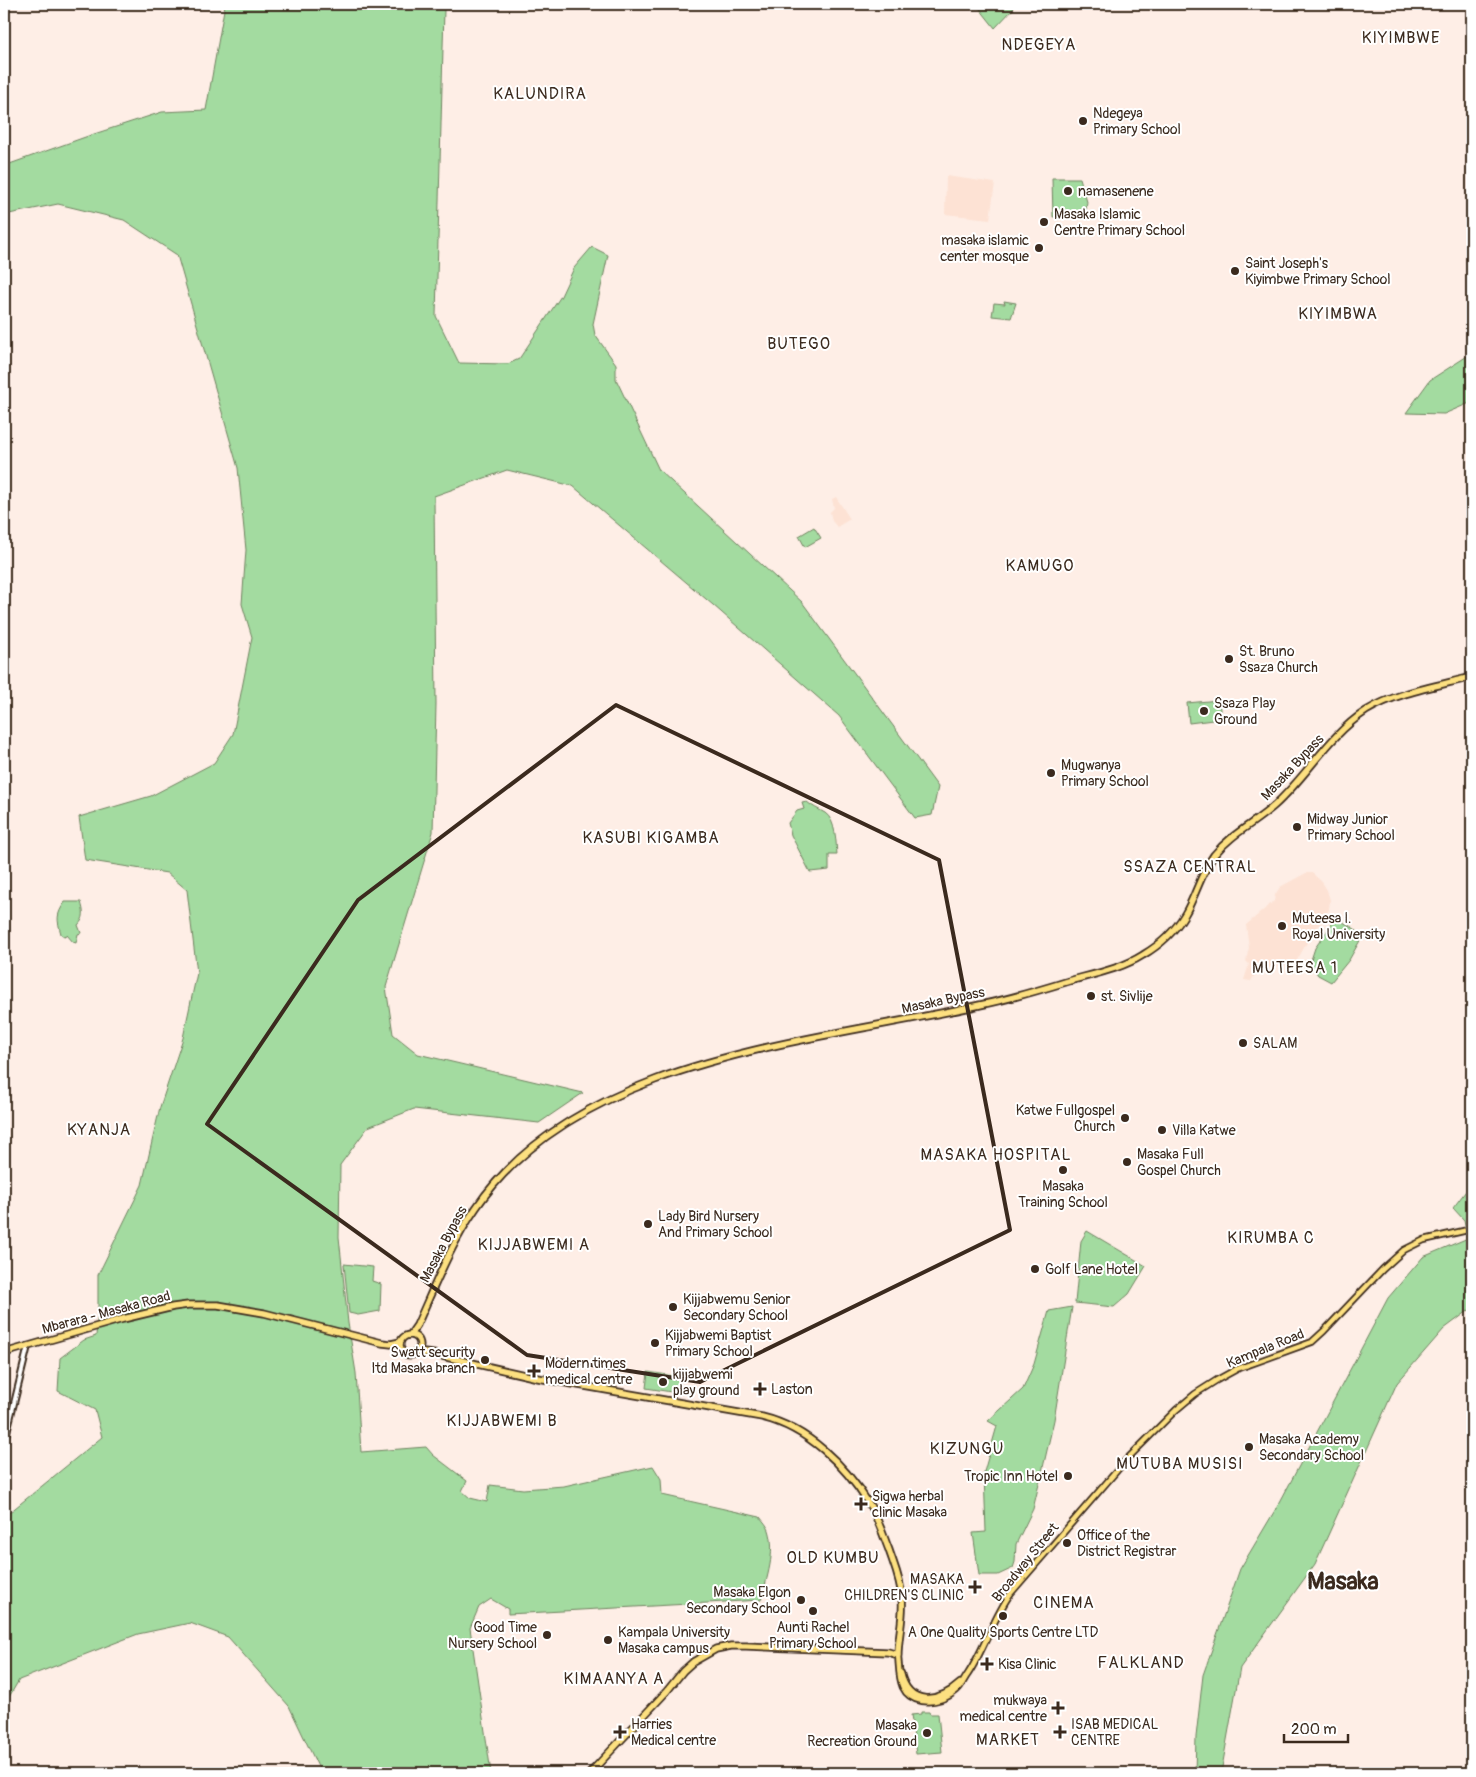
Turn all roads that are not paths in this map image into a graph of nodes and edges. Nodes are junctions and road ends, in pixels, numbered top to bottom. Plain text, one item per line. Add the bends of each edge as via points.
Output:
1 (1472, 678) edge
2 (1472, 1229) edge
3 (417, 1325) junction
4 (410, 1335) junction
5 (417, 1338) junction
6 (400, 1342) junction
7 (391, 1344) junction
8 (28, 1346) junction
9 (420, 1346) junction
10 (400, 1349) junction
11 (416, 1352) junction
12 (4, 1353) edge
13 (433, 1354) junction
14 (4, 1444) edge
15 (1100, 1491) joint
16 (898, 1652) junction
17 (590, 1773) edge

1 - 3 highway, Masaka Bypass via 1378,704 1356,719 1274,806 1224,844 1207,866 1173,930 1134,960 1000,1001 740,1054 647,1083 584,1111 522,1155 476,1207 454,1244
2 - 15 main road, Kampala Road via 1424,1240 1404,1250 1312,1342 1237,1369 1206,1386 1176,1410
3 - 4 highway, Masaka Bypass
3 - 5 highway, Masaka Bypass
4 - 5 highway
4 - 6 highway
5 - 9 highway
6 - 7 highway, Mbarara - Masaka Road
6 - 10 highway
7 - 8 highway, Mbarara - Masaka Road via 264,1313 198,1305 150,1312
7 - 10 highway, Mbarara - Masaka Road
8 - 12 highway, Mbarara - Masaka Road
8 - 14 main road
9 - 11 highway
9 - 13 highway
10 - 11 highway via 408,1355
11 - 13 highway
13 - 16 highway via 538,1378 762,1417 781,1422 811,1438 851,1478 880,1526 901,1588
15 - 16 main road, Broadway Street via 1008,1597 981,1652 958,1689 926,1701 912,1697 901,1684
16 - 17 highway via 746,1646 716,1649 683,1671

